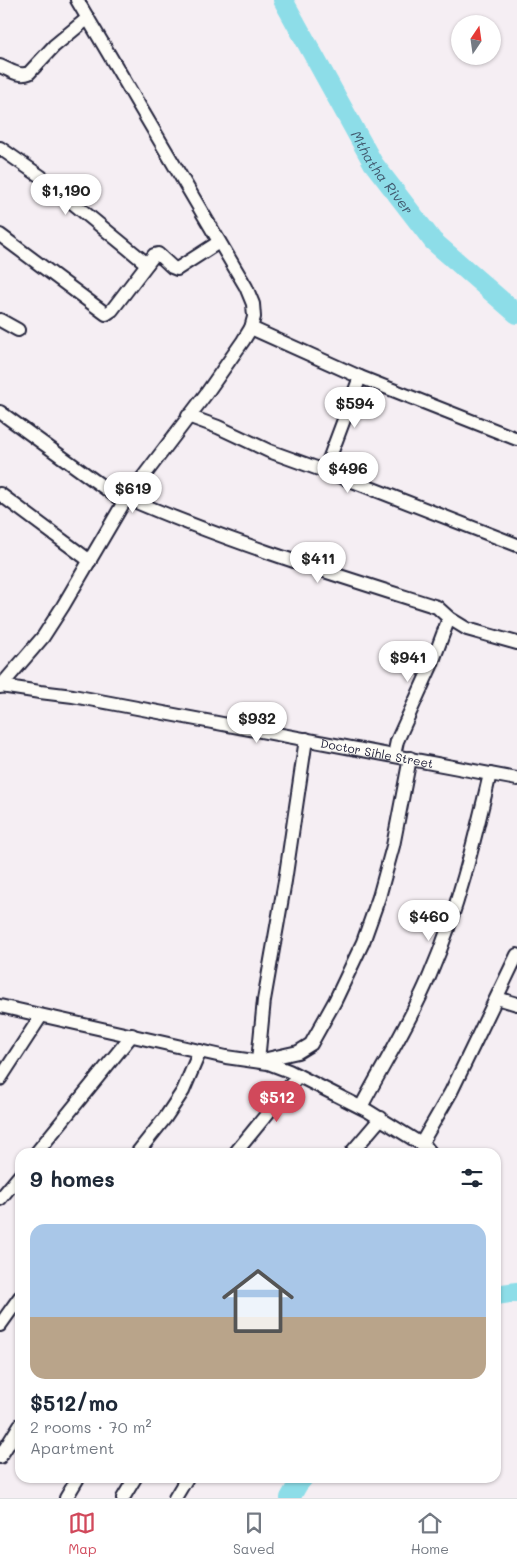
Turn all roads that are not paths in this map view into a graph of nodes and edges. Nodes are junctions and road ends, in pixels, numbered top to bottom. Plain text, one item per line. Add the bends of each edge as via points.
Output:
1 (77, 0) edge
2 (88, 18) junction
3 (0, 66) edge
4 (0, 148) edge
5 (0, 236) edge
6 (219, 242) junction
7 (147, 264) junction
8 (0, 320) edge
9 (250, 328) junction
10 (18, 330) dead end
11 (360, 377) junction
12 (0, 412) edge
13 (188, 416) junction
14 (517, 439) edge
15 (325, 470) junction
16 (0, 494) edge
17 (126, 500) junction
18 (517, 545) edge
19 (90, 561) junction
20 (449, 618) junction
21 (517, 644) edge
22 (0, 686) edge
23 (306, 739) junction
24 (394, 755) junction
25 (410, 758) junction
26 (490, 774) junction
27 (517, 779) edge
28 (517, 955) edge
29 (497, 998) junction
30 (517, 1004) edge
31 (0, 1006) edge
32 (40, 1016) junction
33 (132, 1035) junction
34 (200, 1051) junction
35 (258, 1061) junction
36 (298, 1076) junction
37 (0, 1079) edge
38 (360, 1107) junction
39 (381, 1118) junction
40 (40, 1148) edge
41 (141, 1148) edge
42 (239, 1148) edge
43 (355, 1148) edge
44 (426, 1148) edge
45 (15, 1180) edge
46 (0, 1199) edge
47 (15, 1304) edge
48 (0, 1325) edge
49 (15, 1433) edge
50 (0, 1457) edge
51 (75, 1483) edge
52 (132, 1483) edge
53 (184, 1483) edge
54 (66, 1498) edge
55 (123, 1498) edge
56 (175, 1498) edge

1 - 2 street
2 - 3 street via 54,46 29,73 17,73
2 - 6 street
4 - 7 street via 40,176
5 - 7 street via 106,314
6 - 7 street via 177,270 158,254
6 - 9 street via 253,304 254,317
8 - 10 street
9 - 11 street
9 - 13 street
11 - 14 street
11 - 15 street
12 - 17 street
13 - 15 street via 213,424 269,451
13 - 17 street
15 - 18 street
16 - 19 street
17 - 19 street
17 - 20 street via 252,547 438,607
19 - 22 street via 43,637
20 - 21 street via 468,629
20 - 24 street
22 - 23 street, Doctor Sihle Street via 73,696
23 - 24 street, Doctor Sihle Street
23 - 35 street via 264,1000
24 - 25 street, Doctor Sihle Street
25 - 26 street, Doctor Sihle Street
25 - 35 street via 393,846 379,897 363,942 331,1008 316,1037 306,1048
26 - 27 street, Doctor Sihle Street
26 - 38 street via 462,885 439,954 420,999
28 - 29 street
29 - 30 street
29 - 44 street
31 - 32 street
32 - 33 street
32 - 37 street
33 - 34 street
33 - 40 street
34 - 35 street
34 - 41 street via 183,1091
35 - 36 street
36 - 38 street
36 - 42 street
38 - 39 street
39 - 43 street
39 - 44 street
45 - 46 street
47 - 48 street
49 - 50 street
51 - 54 street
52 - 55 street
53 - 56 street

